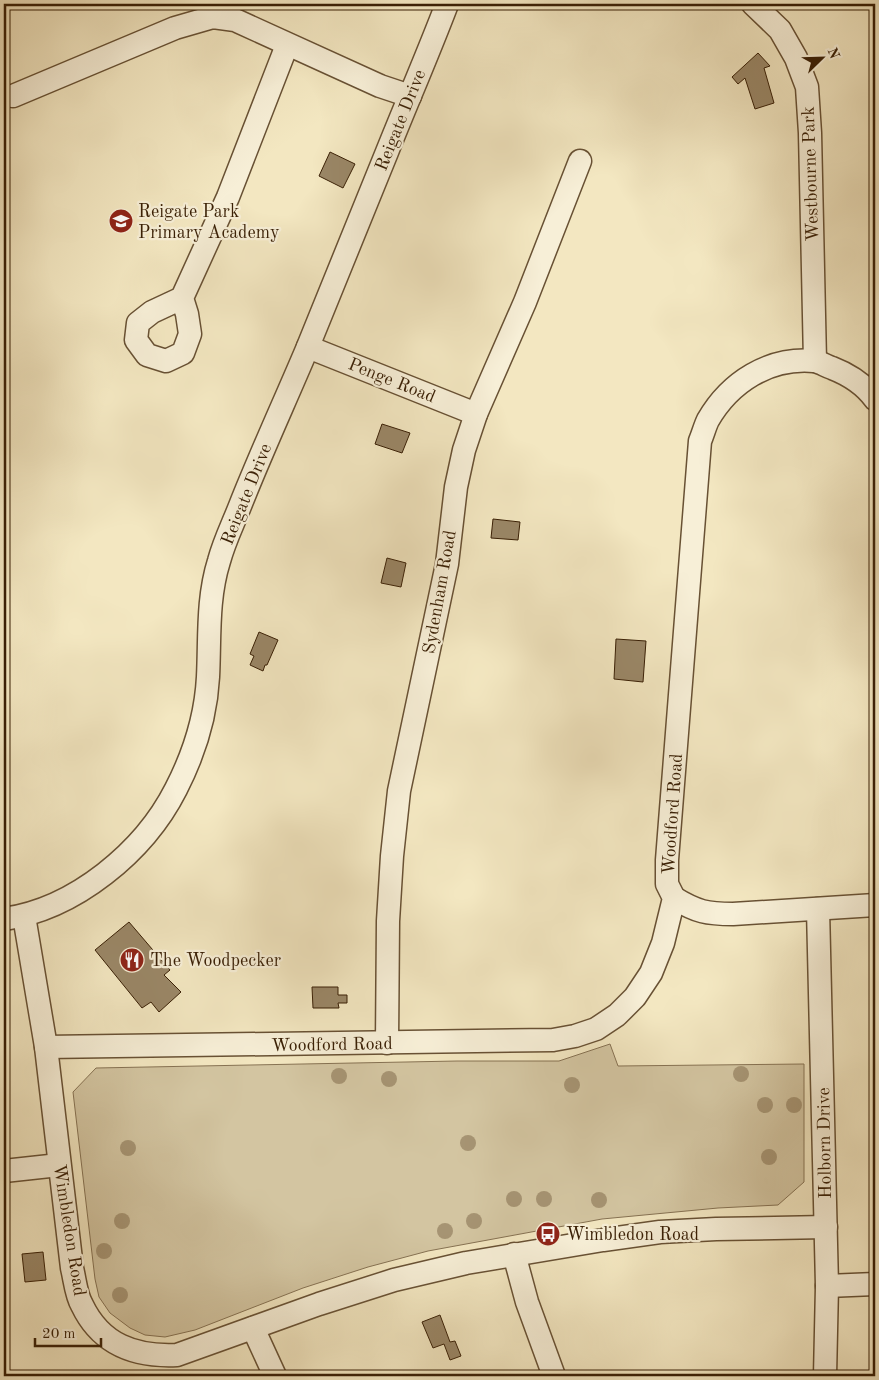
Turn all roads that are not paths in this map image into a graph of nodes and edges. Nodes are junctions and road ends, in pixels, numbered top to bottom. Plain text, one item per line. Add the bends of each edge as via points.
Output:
1 (447, 4) edge
2 (753, 4) edge
3 (287, 45) junction
4 (13, 96) dead end
5 (410, 96) junction
6 (580, 161) dead end
7 (182, 298) dead end
8 (308, 347) junction
9 (815, 361) junction
10 (875, 399) edge
11 (476, 414) junction
12 (674, 898) junction
13 (875, 905) edge
14 (818, 909) junction
15 (14, 918) edge
16 (387, 1043) junction
17 (46, 1047) junction
18 (59, 1165) junction
19 (4, 1172) edge
20 (826, 1227) junction
21 (514, 1254) junction
22 (875, 1284) edge
23 (827, 1286) junction
24 (254, 1328) junction
25 (275, 1376) edge
26 (554, 1376) edge
27 (825, 1376) edge

1 - 5 street, Reigate Drive
2 - 9 street, Westbourne Park via 780,30 807,87
3 - 4 street via 236,20 213,17 175,28
3 - 5 street
3 - 7 street via 228,197
5 - 8 street, Reigate Drive
6 - 11 street, Sydenham Road via 525,302
8 - 11 street, Penge Road
8 - 15 street, Reigate Drive via 219,559 212,588 204,709 198,736 176,790 125,858 60,901
9 - 10 street via 841,371 865,386
9 - 12 street, Woodford Road via 785,363 754,372 721,402 708,420 700,441 667,860 667,884
11 - 16 street, Sydenham Road via 456,486 447,564 399,791 388,921
12 - 14 street via 694,910 712,914
12 - 16 street, Woodford Road via 651,973 635,997 596,1029 553,1040
13 - 14 street
14 - 20 street, Holborn Drive
15 - 17 street, Wimbledon Road
16 - 17 street, Woodford Road
17 - 18 street, Wimbledon Road
18 - 19 street
18 - 24 street, Wimbledon Road via 72,1268 81,1304 93,1324 108,1339 124,1348 141,1352 159,1356 178,1355
20 - 21 street, Wimbledon Road via 660,1232
20 - 23 street, Holborn Drive
21 - 24 street, Wimbledon Road via 394,1280
21 - 26 street via 526,1302
22 - 23 street
23 - 27 street, Holborn Drive
24 - 25 street

